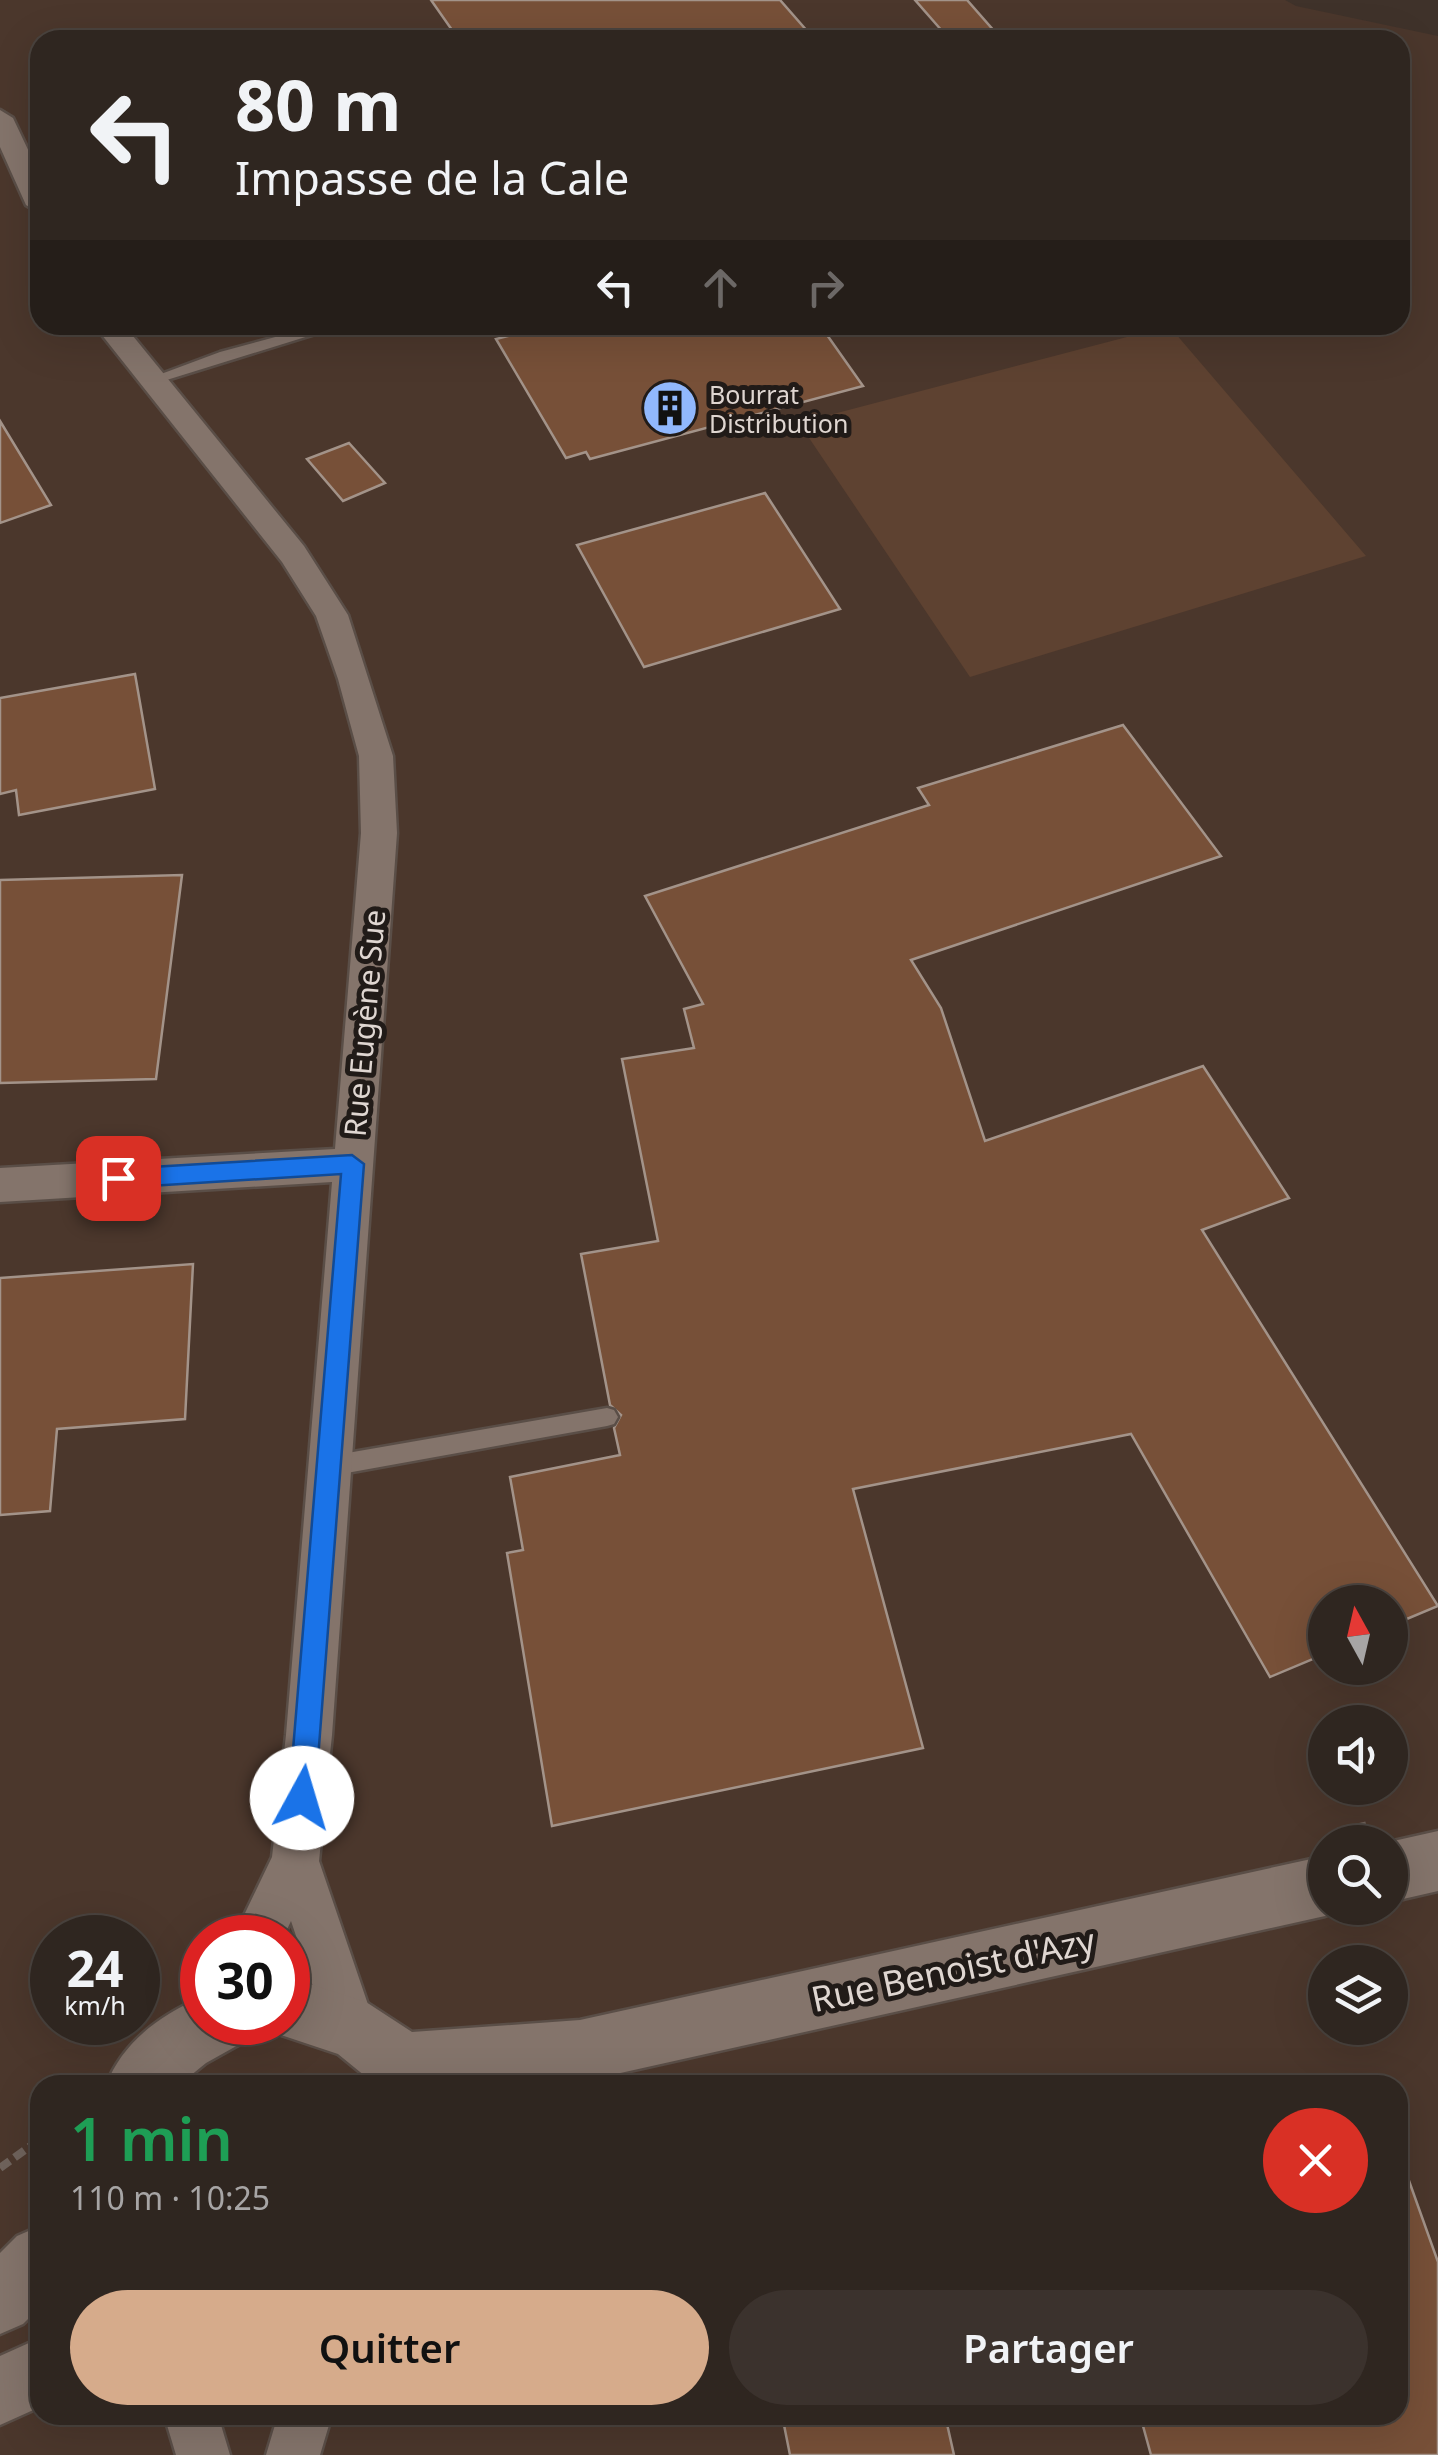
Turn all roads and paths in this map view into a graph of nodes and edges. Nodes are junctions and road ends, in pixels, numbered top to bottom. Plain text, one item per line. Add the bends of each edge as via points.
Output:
1 (0, 118) edge
2 (30, 183) edge
3 (117, 335) edge
4 (300, 335) edge
5 (152, 380) junction
6 (352, 1164) junction
7 (0, 1185) edge
8 (607, 1417) dead end
9 (330, 1466) junction
10 (1438, 1861) edge
11 (295, 1862) junction
12 (1408, 1868) edge
13 (1308, 1890) edge
14 (268, 1915) edge
15 (310, 2011) edge
16 (350, 2025) junction
17 (180, 2044) edge
18 (563, 2068) edge
19 (408, 2074) edge
20 (144, 2075) edge
21 (30, 2146) edge
22 (0, 2168) edge
23 (30, 2270) edge
24 (0, 2301) edge
25 (30, 2377) edge
26 (0, 2391) edge
27 (194, 2425) edge
28 (302, 2425) edge
29 (203, 2455) edge
30 (293, 2455) edge

1 - 2 street
3 - 5 street, Rue Eugène Sue
4 - 5 lane
5 - 6 street, Rue Eugène Sue via 293,554 332,615 376,756 379,833
6 - 7 street
6 - 9 street, Rue Eugène Sue
8 - 9 lane
9 - 11 street, Rue Eugène Sue
10 - 12 street
11 - 14 street, Rue Eugène Sue
11 - 16 street, Rue Eugène Sue
13 - 18 street, Rue Benoist d'Azy
15 - 16 street
16 - 19 street
17 - 20 street
18 - 19 street, Rue Benoist d'Azy
21 - 22 path
23 - 24 street
25 - 26 street
27 - 29 street
28 - 30 street

